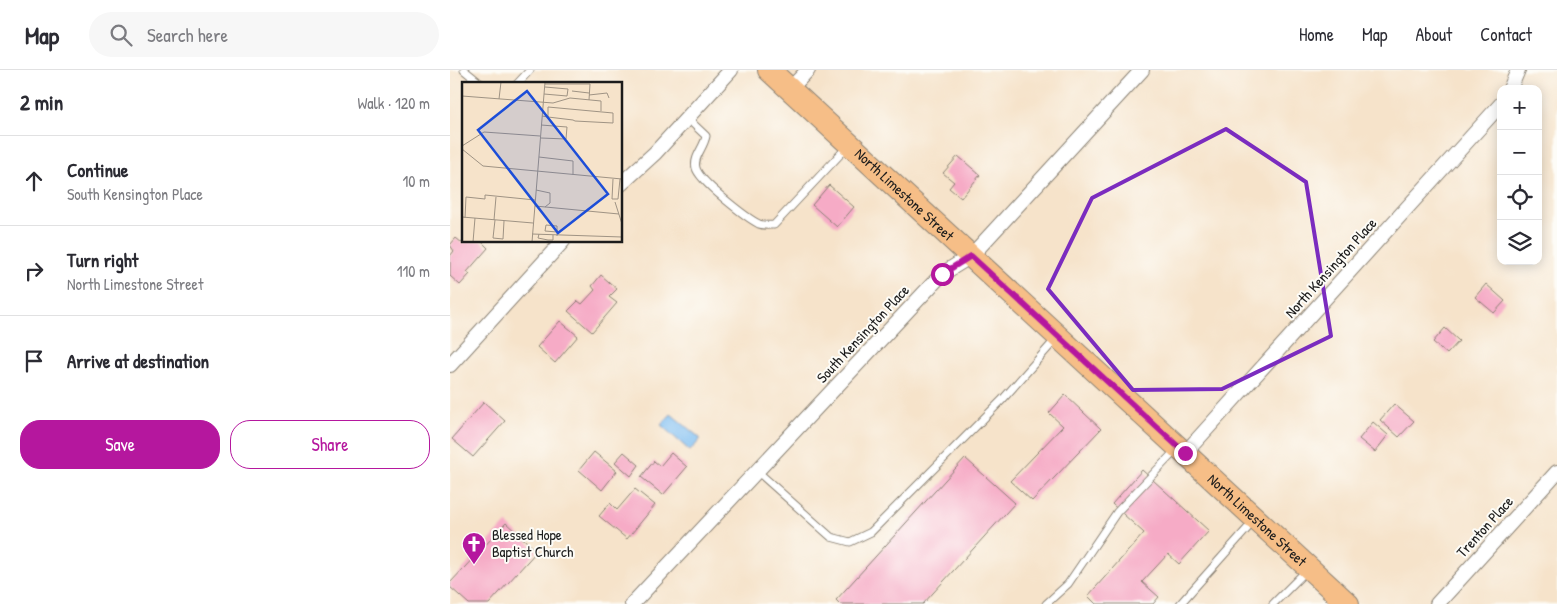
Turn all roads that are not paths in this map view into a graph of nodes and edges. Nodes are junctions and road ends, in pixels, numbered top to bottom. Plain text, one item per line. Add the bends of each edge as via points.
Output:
1 (464, 70) edge
2 (530, 70) edge
3 (731, 70) edge
4 (769, 70) edge
5 (808, 70) edge
6 (1142, 70) edge
7 (1518, 70) edge
8 (479, 82) edge
9 (519, 82) edge
10 (1512, 85) edge
11 (790, 89) junction
12 (1497, 108) edge
13 (687, 118) junction
14 (850, 144) junction
15 (622, 183) edge
16 (562, 242) edge
17 (971, 256) junction
18 (1058, 337) junction
19 (450, 365) edge
20 (1182, 450) junction
21 (757, 470) junction
22 (1557, 472) edge
23 (1256, 519) junction
24 (1310, 568) junction
25 (632, 604) edge
26 (1046, 604) edge
27 (1180, 604) edge
28 (1275, 604) edge
29 (1348, 604) edge
30 (1437, 604) edge

1 - 8 lane
2 - 9 lane
3 - 13 street
4 - 11 main road, North Limestone Street
5 - 11 street
6 - 17 street, South Kensington Place
7 - 10 street
11 - 14 main road, North Limestone Street
12 - 20 street, North Kensington Place
13 - 14 lane via 706,136 695,161 696,171 734,208 761,225 774,224
13 - 15 street
14 - 17 main road, North Limestone Street
16 - 19 street
17 - 18 main road, North Limestone Street
17 - 21 street, South Kensington Place via 942,274
18 - 20 main road, North Limestone Street
18 - 21 lane via 1003,399 871,532 850,542 831,537
20 - 23 main road, North Limestone Street
20 - 26 lane via 1117,512 1068,584
21 - 25 street, South Kensington Place
22 - 30 street, Trenton Place
23 - 24 main road, North Limestone Street
23 - 27 lane
24 - 28 lane
24 - 29 main road, North Limestone Street

